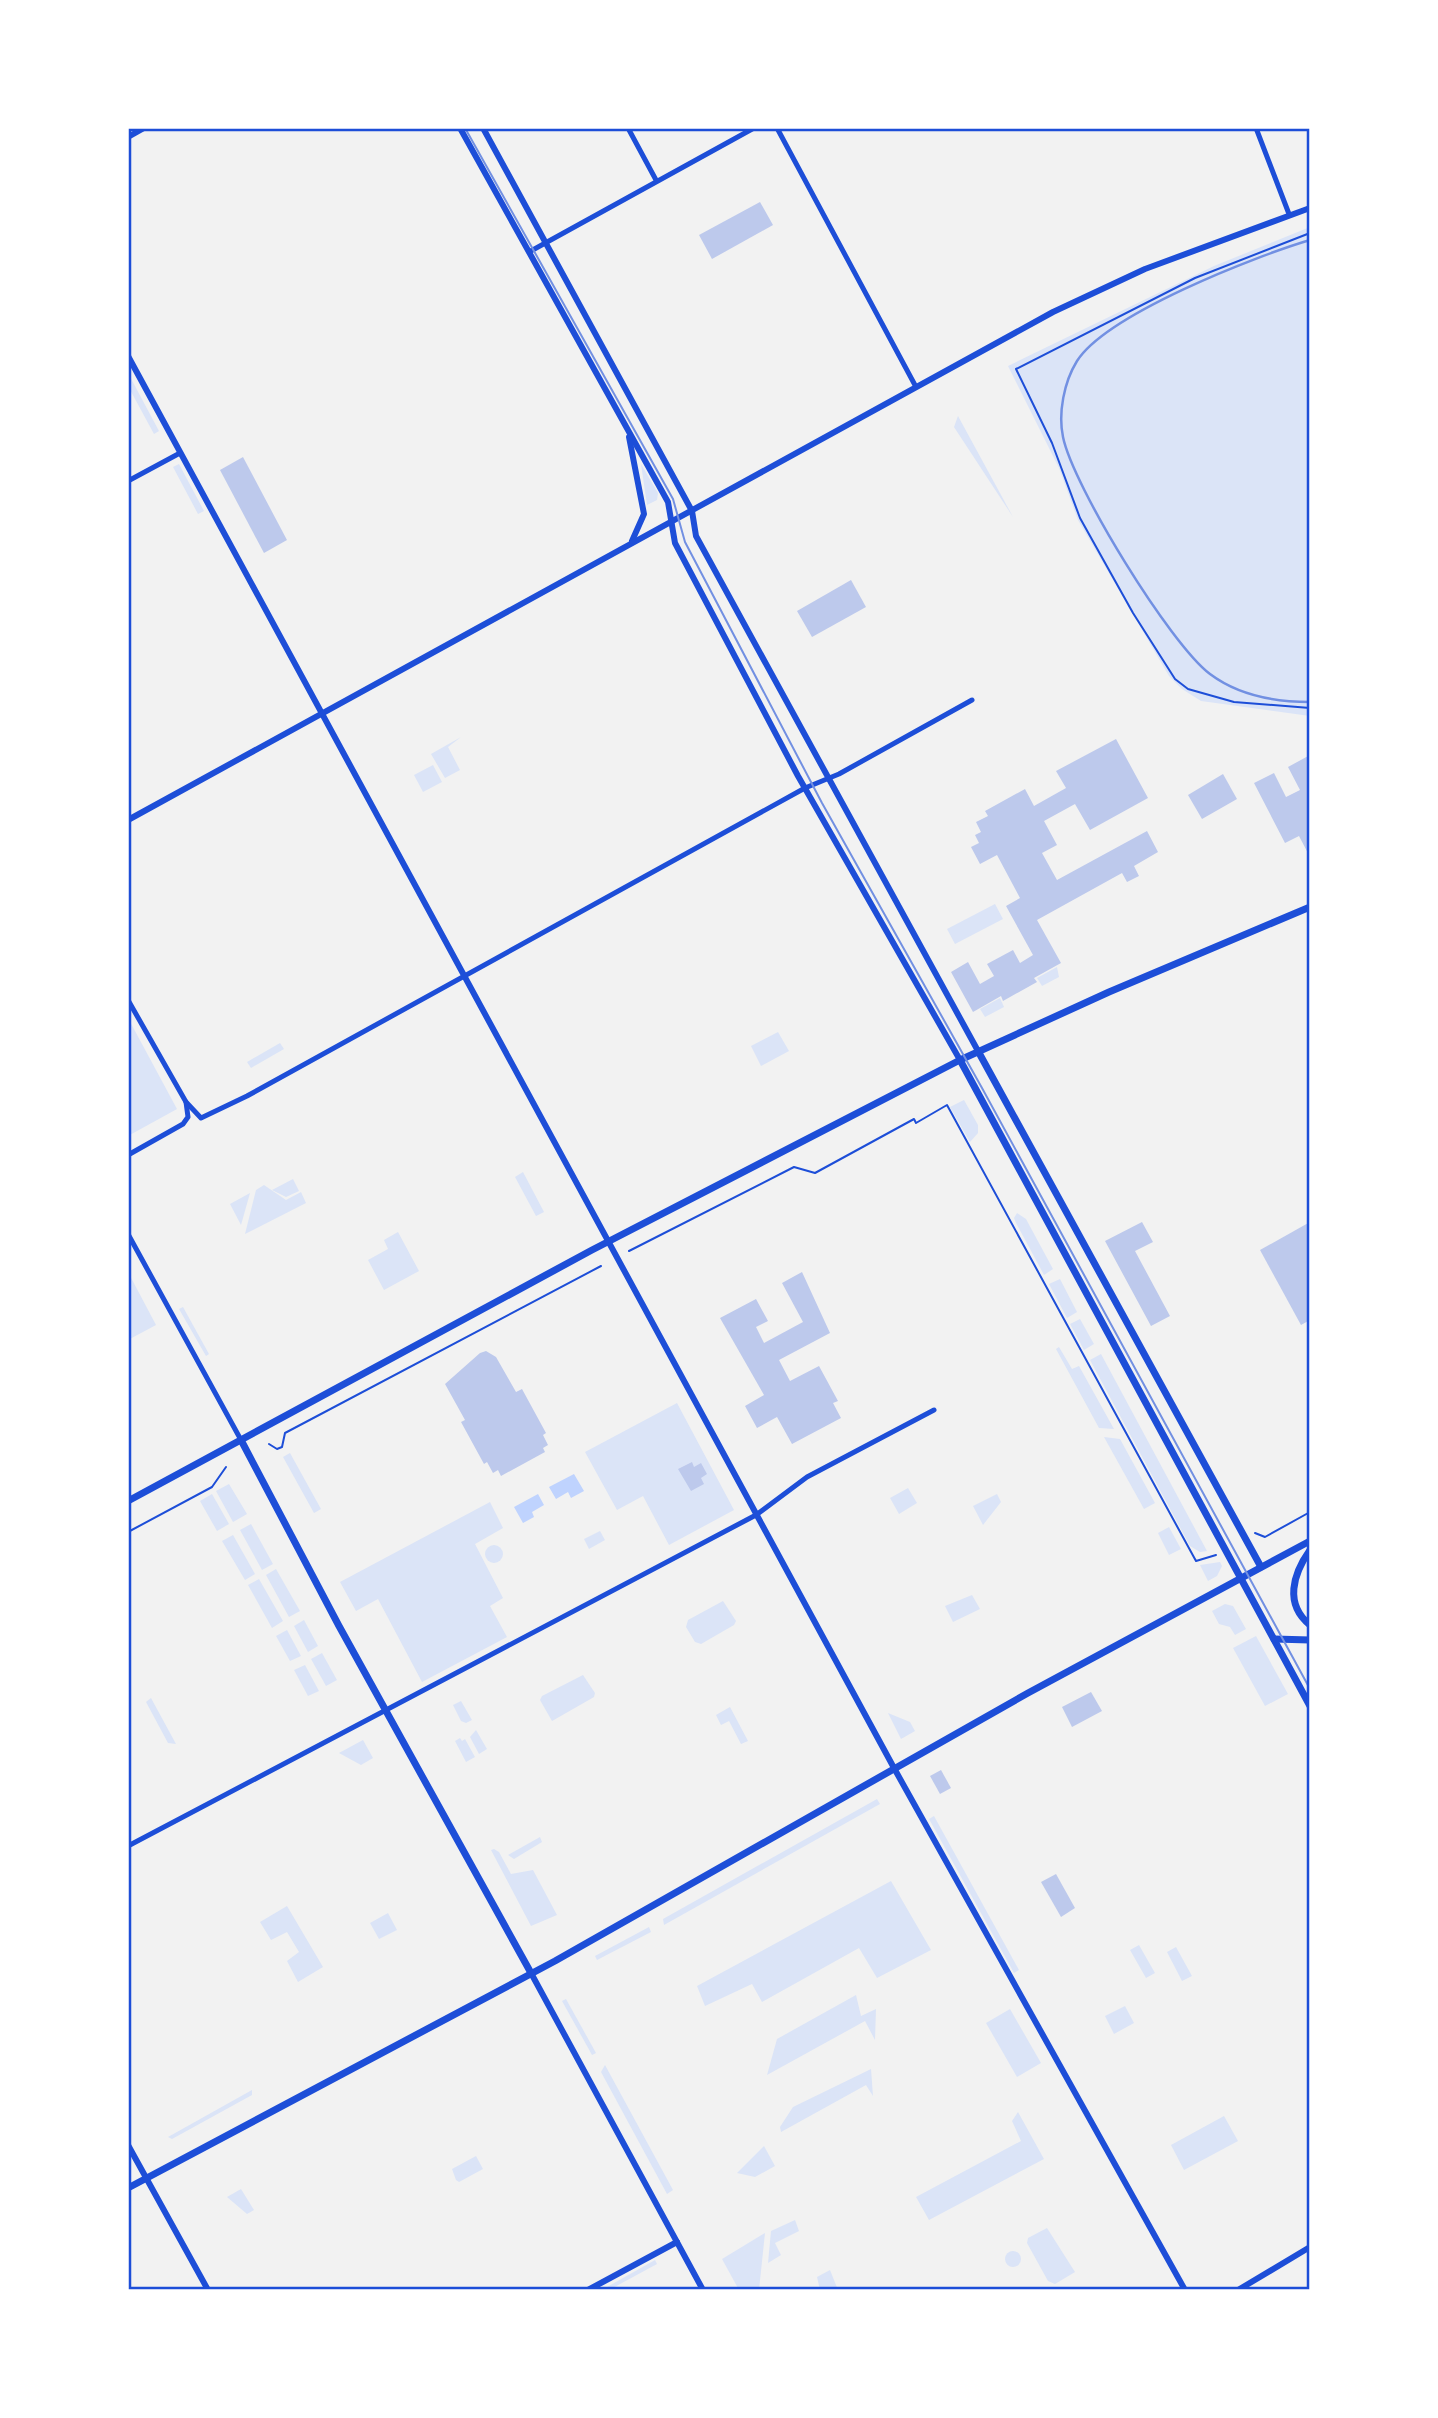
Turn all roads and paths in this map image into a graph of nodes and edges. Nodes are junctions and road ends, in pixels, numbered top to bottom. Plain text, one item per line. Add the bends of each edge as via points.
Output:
1 (144, 128) edge
2 (460, 128) edge
3 (483, 128) edge
4 (628, 128) edge
5 (754, 128) edge
6 (777, 128) edge
7 (1256, 128) edge
8 (128, 137) edge
9 (656, 180) junction
10 (1310, 208) edge
11 (1289, 214) junction
12 (1310, 233) edge
13 (546, 242) junction
14 (529, 252) junction
15 (128, 356) edge
16 (916, 387) junction
17 (626, 425) junction
18 (180, 453) junction
19 (128, 481) edge
20 (692, 511) junction
21 (673, 519) junction
22 (632, 542) junction
23 (972, 700) dead end
24 (1310, 708) edge
25 (323, 715) junction
26 (828, 778) junction
27 (805, 788) junction
28 (128, 820) edge
29 (1310, 907) edge
30 (465, 976) junction
31 (128, 1000) edge
32 (978, 1051) junction
33 (960, 1060) junction
34 (186, 1102) junction
35 (128, 1155) edge
36 (128, 1234) edge
37 (608, 1242) junction
38 (629, 1251) dead end
39 (601, 1266) dead end
40 (934, 1410) dead end
41 (241, 1440) junction
42 (269, 1444) dead end
43 (226, 1467) dead end
44 (128, 1501) edge
45 (1310, 1512) edge
46 (757, 1516) junction
47 (128, 1532) edge
48 (1255, 1532) dead end
49 (1310, 1541) edge
50 (1310, 1550) edge
51 (1216, 1555) dead end
52 (1261, 1567) junction
53 (1241, 1577) junction
54 (1310, 1625) edge
55 (1274, 1639) junction
56 (1310, 1640) edge
57 (1310, 1706) edge
58 (384, 1709) junction
59 (894, 1768) junction
60 (128, 1846) edge
61 (531, 1973) junction
62 (128, 2145) edge
63 (146, 2178) junction
64 (128, 2188) edge
65 (677, 2242) junction
66 (1310, 2246) edge
67 (208, 2290) edge
68 (588, 2290) edge
69 (703, 2290) edge
70 (1185, 2290) edge
71 (1238, 2290) edge

1 - 8 street
2 - 14 street
3 - 13 street
4 - 9 street
5 - 9 street
6 - 16 street
7 - 11 street
9 - 13 street
10 - 11 street
11 - 16 street via 1103,288
12 - 24 path via 1195,278 1016,369 1052,443 1080,518 1175,679 1188,689 1234,702
13 - 14 street
13 - 20 street
14 - 17 street
15 - 18 street
16 - 20 street
17 - 21 street
17 - 22 street via 644,514
18 - 19 street
18 - 25 street
20 - 21 street
20 - 26 street via 696,536
21 - 22 street
21 - 27 street via 675,543
22 - 25 street
23 - 26 street
25 - 28 street
25 - 30 street
26 - 27 street
26 - 32 street
27 - 30 street
27 - 33 street
29 - 32 main road
30 - 34 street via 201,1118
30 - 37 street
31 - 34 street
32 - 33 main road
32 - 52 main road
33 - 37 main road
33 - 53 main road
34 - 35 street via 188,1117 183,1124
36 - 41 street
37 - 41 main road
37 - 46 street
38 - 51 path via 794,1167 815,1173 947,1105 1196,1561
39 - 42 path via 285,1433 282,1447
40 - 46 street via 807,1477
41 - 44 main road
41 - 58 main road
43 - 47 path via 212,1487
45 - 48 path via 1265,1537
46 - 58 street
46 - 59 street
49 - 52 main road
50 - 54 main road via 1298,1568 1293,1590 1299,1613
52 - 53 main road
53 - 55 main road
53 - 59 main road
55 - 56 main road
55 - 57 main road
58 - 60 street
58 - 61 main road
59 - 61 main road
59 - 70 street
61 - 63 main road
61 - 65 street
62 - 63 street
63 - 64 main road
63 - 67 street
65 - 68 street
65 - 69 street
66 - 71 street

